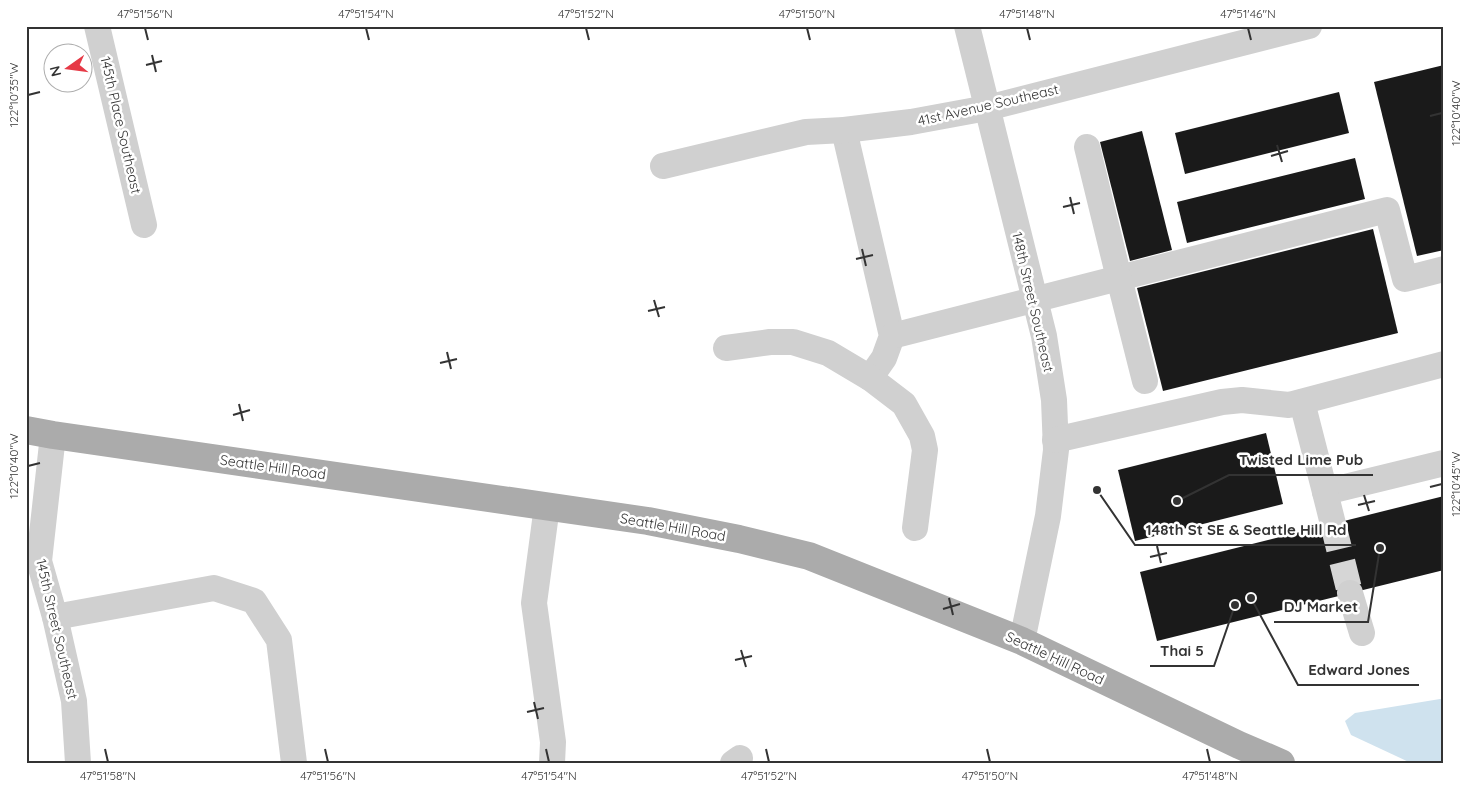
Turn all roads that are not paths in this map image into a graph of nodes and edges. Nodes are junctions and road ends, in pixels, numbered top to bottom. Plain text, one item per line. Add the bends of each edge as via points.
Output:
1 (97, 26) edge
2 (967, 26) edge
3 (1309, 26) edge
4 (987, 108) junction
5 (844, 130) junction
6 (1087, 147) dead end
7 (663, 166) dead end
8 (144, 224) dead end
9 (1444, 269) edge
10 (1119, 278) junction
11 (1035, 299) junction
12 (892, 336) junction
13 (726, 348) dead end
14 (1443, 368) edge
15 (870, 378) junction
16 (1145, 381) dead end
17 (1302, 402) junction
18 (26, 430) edge
19 (53, 435) junction
20 (1055, 440) junction
21 (1444, 463) edge
22 (1325, 492) junction
23 (547, 506) junction
24 (1333, 524) tunnel mouth
25 (915, 528) dead end
26 (1350, 593) tunnel mouth
27 (55, 617) junction
28 (1362, 633) dead end
29 (1022, 641) junction
30 (78, 763) edge
31 (294, 763) edge
32 (552, 763) edge
33 (1281, 763) edge

1 - 8 street, 145th Place Southeast
2 - 4 street, 148th Street Southeast
3 - 4 street, 41st Avenue Southeast
4 - 5 street, 41st Avenue Southeast
4 - 11 street, 148th Street Southeast
5 - 7 street, 41st Avenue Southeast via 806,132
5 - 12 street
6 - 10 street
9 - 10 street via 1405,279 1387,210
10 - 11 street
10 - 16 street
11 - 12 street
11 - 20 street, 148th Street Southeast via 1054,400
12 - 15 street via 884,358
13 - 15 street via 794,342 828,353
14 - 17 street
15 - 25 street via 904,404 922,436 925,450
17 - 20 street via 1289,405 1242,400 1222,402
17 - 22 street
18 - 19 main road, Seattle Hill Road
19 - 23 main road, Seattle Hill Road
19 - 27 street, 145th Street Southeast via 38,561
20 - 29 street, 148th Street Southeast via 1048,516
21 - 22 street
22 - 24 street
23 - 29 main road, Seattle Hill Road via 739,538 809,556
23 - 32 street via 534,604 553,742
26 - 28 street
27 - 30 street, 145th Street Southeast via 74,702
27 - 31 street via 214,588 254,601 279,640
29 - 33 main road, Seattle Hill Road

